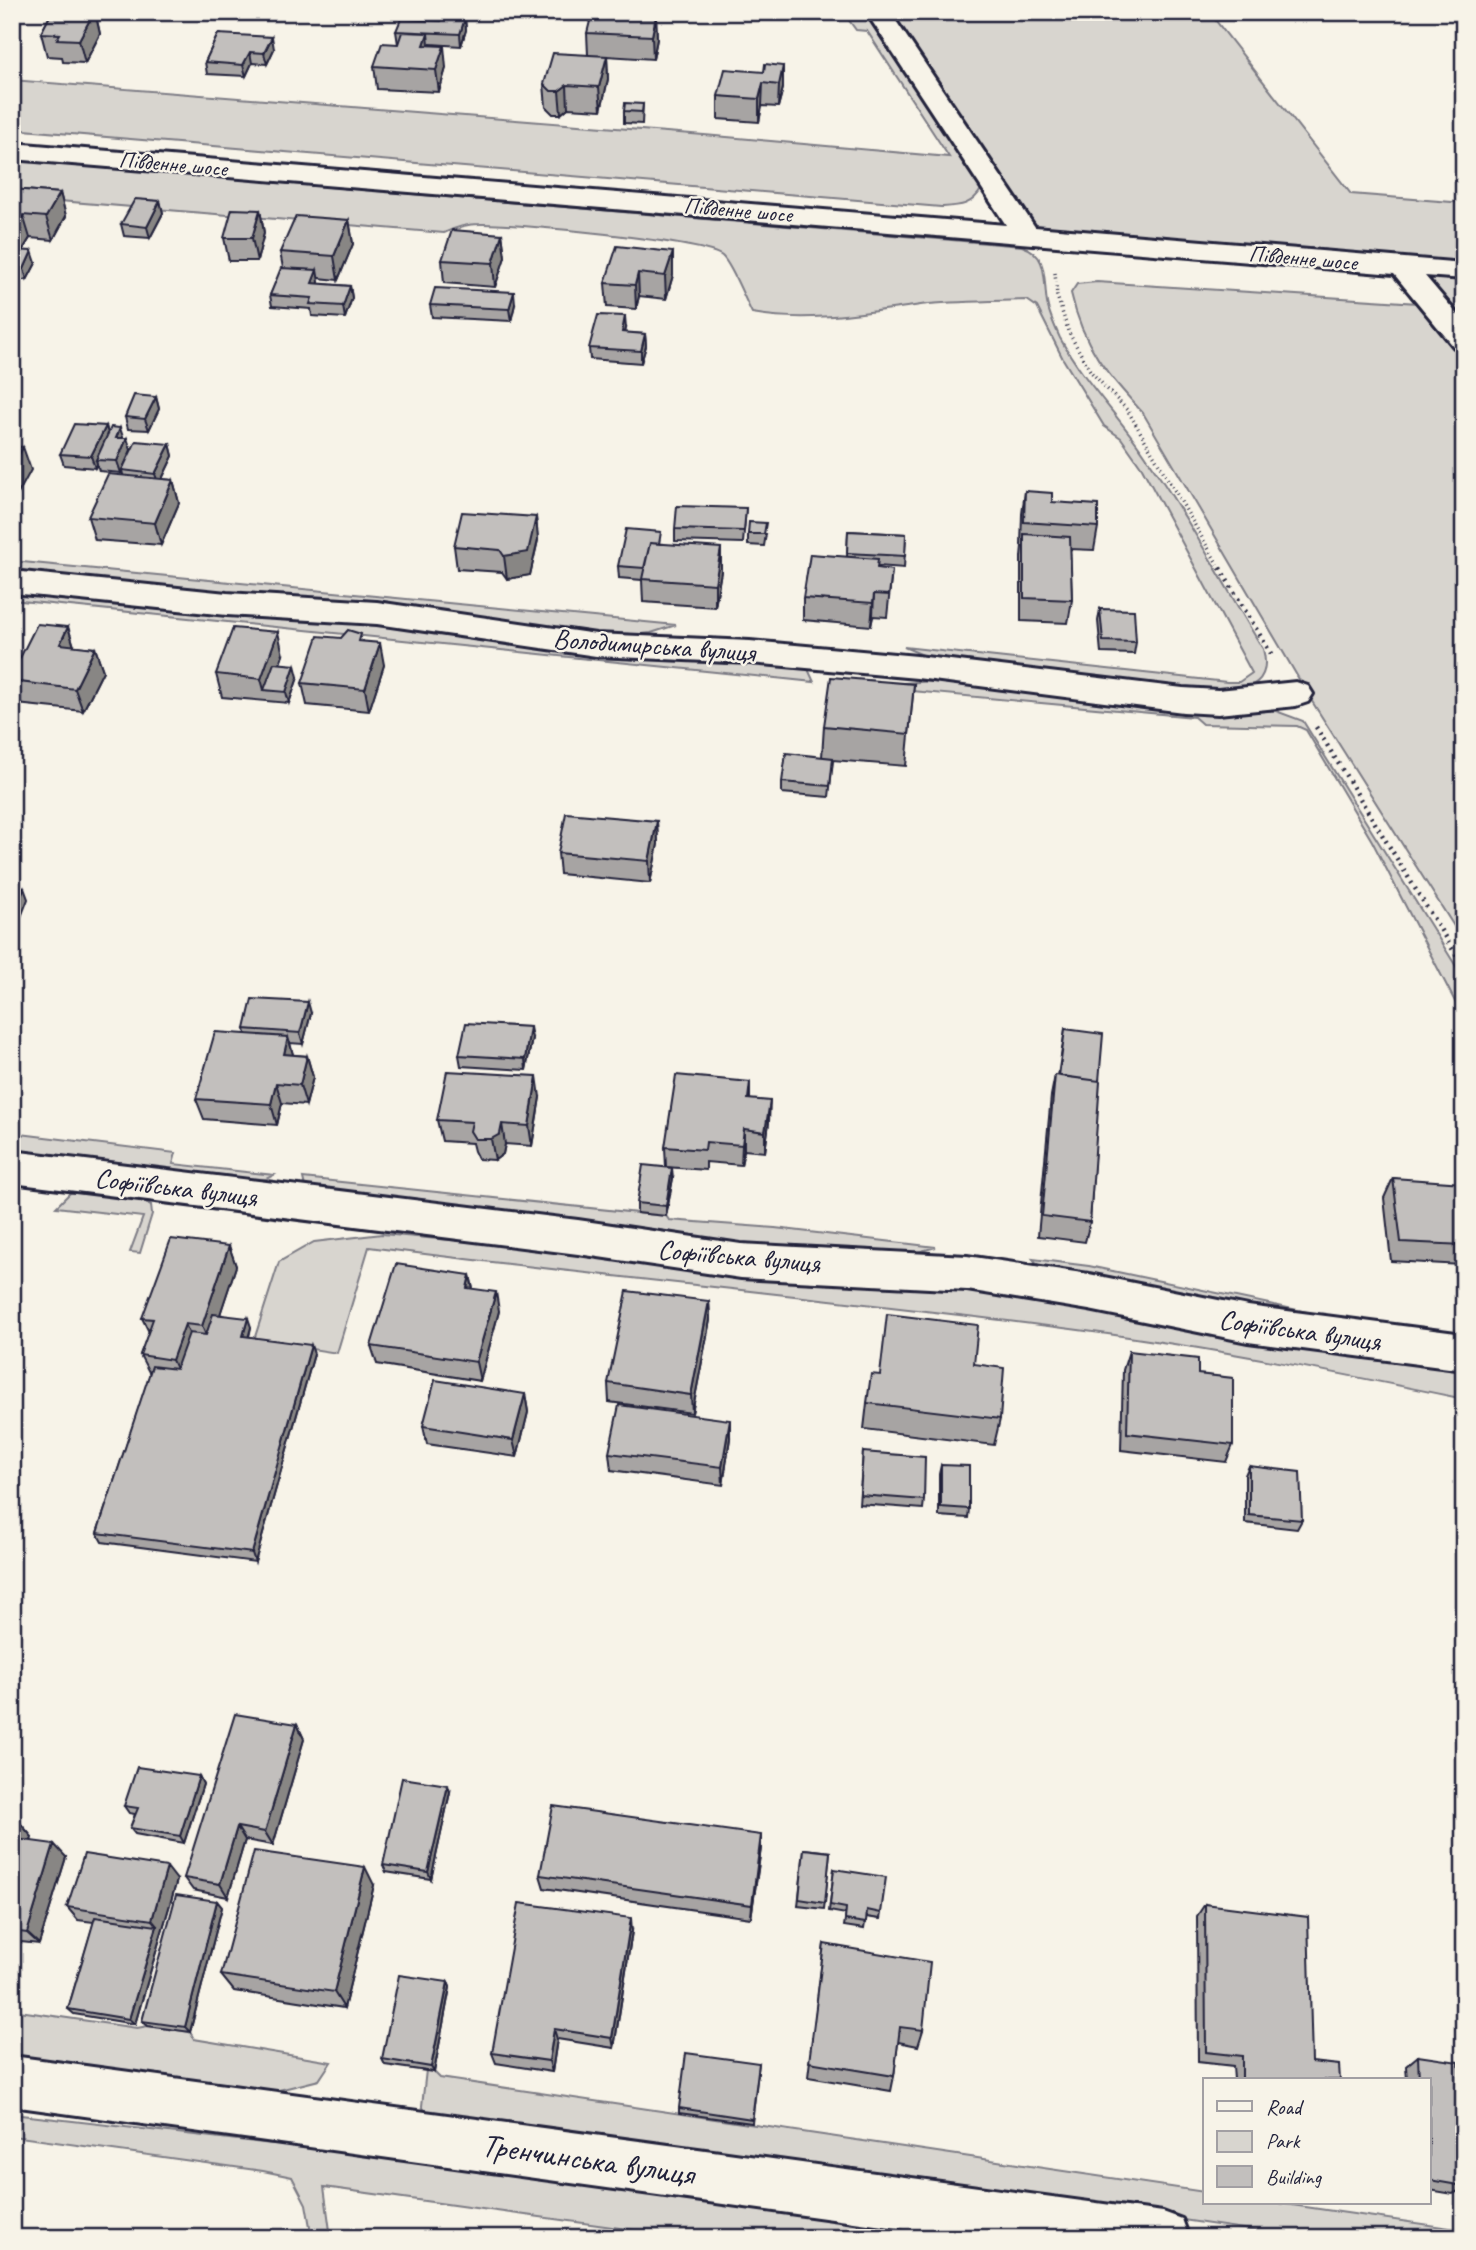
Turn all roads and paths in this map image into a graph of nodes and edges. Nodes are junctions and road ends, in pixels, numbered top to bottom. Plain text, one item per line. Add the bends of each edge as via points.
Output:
1 (878, 12) edge
2 (12, 151) edge
3 (1026, 234) junction
4 (1060, 236) junction
5 (1402, 266) junction
6 (1464, 271) edge
7 (1464, 341) edge
8 (12, 582) edge
9 (1296, 694) junction
10 (1464, 968) edge
11 (12, 1167) edge
12 (1464, 1352) edge
13 (12, 2081) edge
14 (1163, 2238) edge

1 - 3 street
2 - 3 street, Південне шосе
3 - 4 street, Південне шосе
4 - 5 street, Південне шосе
4 - 9 path via 1054,259 1057,296 1069,333 1091,372 1128,411
5 - 6 street, Південне шосе
5 - 7 street
8 - 9 street, Володимирська вулиця via 227,604 377,613 596,645 750,652 917,667 1184,700 1218,702
9 - 10 path
11 - 12 street, Софіївська вулиця via 741,1261 967,1273 1248,1324
13 - 14 street, Тренчинська вулиця

